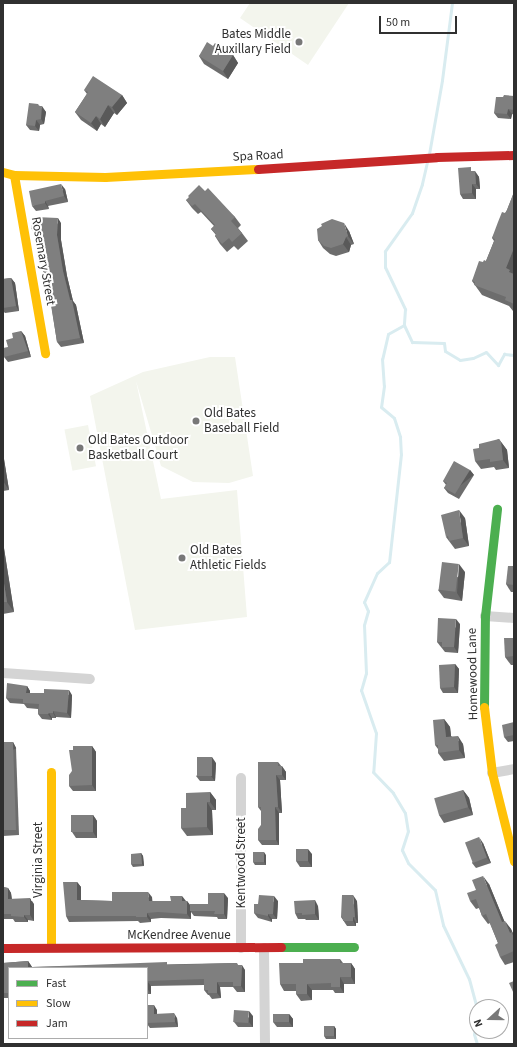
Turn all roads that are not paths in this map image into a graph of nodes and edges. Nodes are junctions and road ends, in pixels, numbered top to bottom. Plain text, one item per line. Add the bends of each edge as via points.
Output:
1 (514, 155) edge
2 (3, 172) edge
3 (14, 175) junction
4 (45, 353) dead end
5 (498, 509) dead end
6 (485, 616) junction
7 (514, 618) edge
8 (3, 673) edge
9 (90, 679) dead end
10 (514, 769) edge
11 (51, 772) dead end
12 (492, 773) junction
13 (241, 778) dead end
14 (514, 861) edge
15 (51, 947) junction
16 (354, 947) dead end
17 (3, 948) edge
18 (241, 948) junction
19 (264, 948) junction
20 (265, 1044) edge

1 - 3 street, Spa Road via 437,157 103,177
2 - 3 street, Spa Road
3 - 4 street, Rosemary Street
5 - 6 street, Homewood Lane
6 - 7 street
6 - 12 street, Homewood Lane via 483,700
8 - 9 street
10 - 12 street
11 - 15 street, Virginia Street
12 - 14 street, Homewood Lane
13 - 18 street, Kentwood Street
15 - 17 street, McKendree Avenue
15 - 18 street, McKendree Avenue
16 - 19 street, McKendree Avenue
18 - 19 street, McKendree Avenue
19 - 20 street

